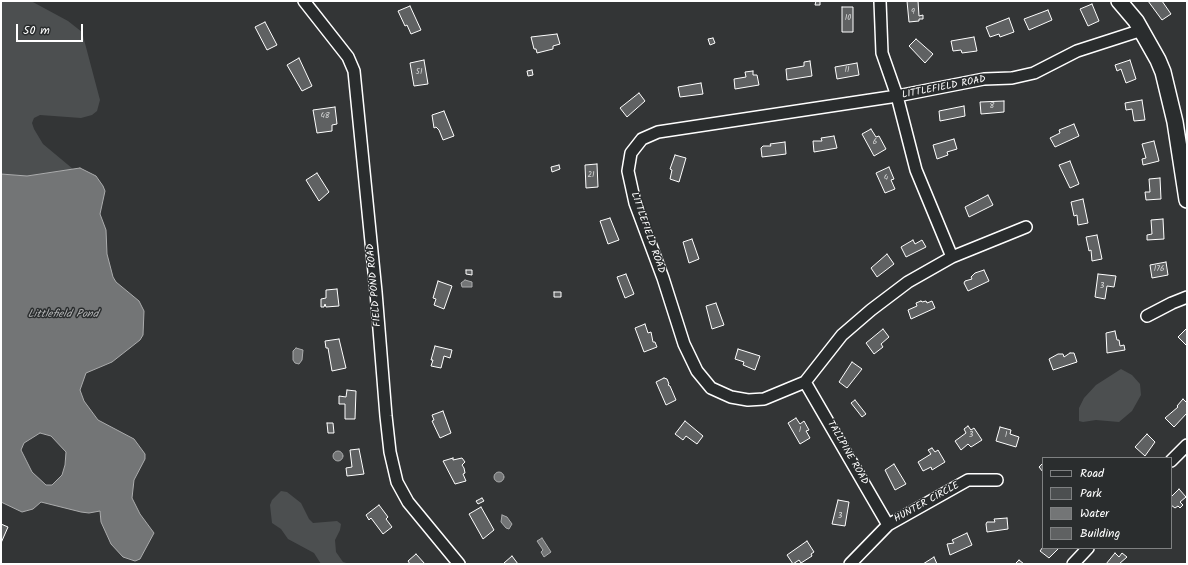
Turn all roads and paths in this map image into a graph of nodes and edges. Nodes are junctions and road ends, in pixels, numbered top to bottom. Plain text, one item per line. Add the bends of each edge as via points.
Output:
1 (304, 1) edge
2 (880, 1) edge
3 (1119, 1) edge
4 (1142, 30) junction
5 (898, 96) junction
6 (1187, 200) edge
7 (1026, 227) dead end
8 (952, 257) junction
9 (1187, 297) edge
10 (1147, 316) dead end
11 (805, 382) junction
12 (1187, 445) edge
13 (1172, 460) edge
14 (997, 480) dead end
15 (888, 525) junction
16 (1087, 549) edge
17 (459, 564) edge
18 (850, 564) edge
19 (1073, 564) edge

1 - 17 street, FIELD POND ROAD via 348,57 354,71 386,416 397,482 408,502
2 - 5 street via 882,53
3 - 4 street
4 - 5 street, LITTLEFIELD ROAD via 1077,51 1034,73 1012,78 984,79
4 - 6 street via 1158,60 1167,86
5 - 8 street via 916,170
5 - 11 street, LITTLEFIELD ROAD via 658,132 642,139 631,153 628,171 635,203 684,344 697,371 711,388 731,398 748,400 764,399
7 - 8 street, LITTLEFIELD ROAD
8 - 11 street, LITTLEFIELD ROAD via 908,282 842,334
9 - 10 street
11 - 15 street, TALLPINE ROAD
12 - 13 street
14 - 15 street, HUNTER CIRCLE via 968,480
15 - 18 street, HUNTER CIRCLE
16 - 19 street

